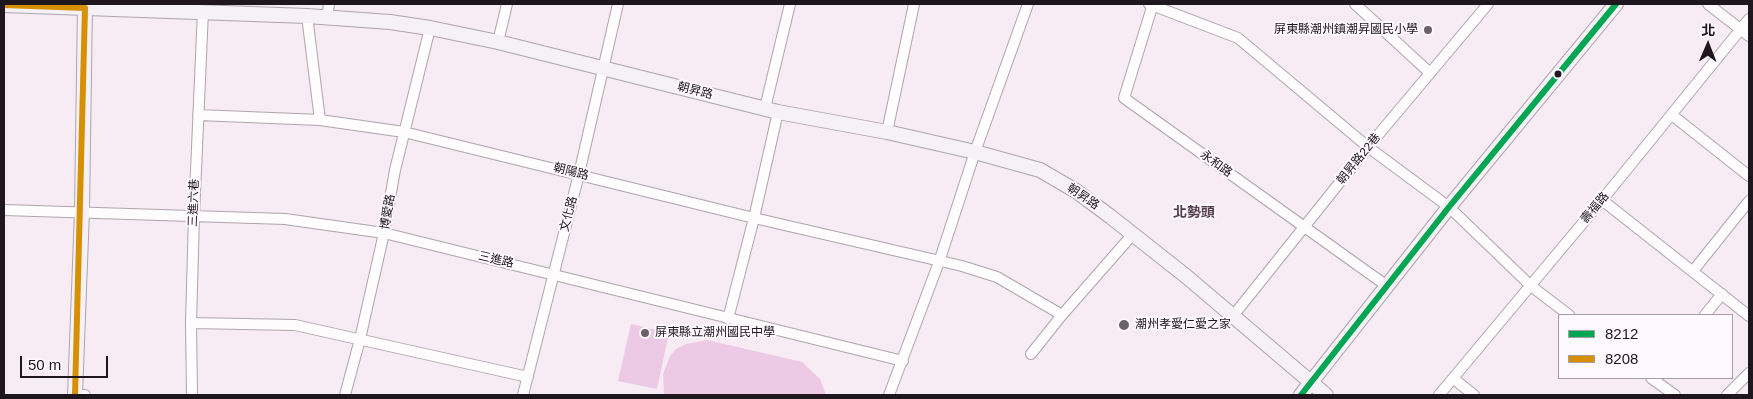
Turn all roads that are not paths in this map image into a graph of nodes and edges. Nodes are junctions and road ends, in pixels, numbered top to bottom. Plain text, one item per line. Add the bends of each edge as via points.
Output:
1 (507, 4) edge
2 (618, 4) edge
3 (790, 4) edge
4 (914, 4) edge
5 (1028, 4) edge
6 (1151, 4) edge
7 (1355, 4) edge
8 (1488, 4) edge
9 (1616, 4) edge
10 (1708, 4) edge
11 (4, 6) edge
12 (85, 6) edge
13 (203, 11) junction
14 (328, 11) edge
15 (307, 16) junction
16 (1749, 19) edge
17 (430, 28) junction
18 (1745, 32) edge
19 (498, 42) junction
20 (603, 69) junction
21 (1430, 73) junction
22 (772, 110) junction
23 (1672, 114) junction
24 (198, 115) junction
25 (320, 120) junction
26 (404, 132) junction
27 (887, 132) junction
28 (1368, 147) junction
29 (974, 152) junction
30 (1747, 170) edge
31 (578, 174) junction
32 (1602, 200) junction
33 (1749, 201) edge
34 (1449, 207) junction
35 (4, 210) edge
36 (82, 211) junction
37 (194, 216) junction
38 (754, 218) junction
39 (1304, 227) junction
40 (384, 233) junction
41 (1132, 234) junction
42 (939, 262) junction
43 (1693, 271) junction
44 (554, 274) junction
45 (1387, 286) junction
46 (1531, 286) junction
47 (1722, 294) junction
48 (1062, 314) junction
49 (1568, 314) edge
50 (1706, 314) edge
51 (1232, 316) junction
52 (1749, 316) edge
53 (728, 319) junction
54 (191, 323) junction
55 (360, 339) junction
56 (1031, 354) dead end
57 (903, 361) junction
58 (1749, 373) edge
59 (528, 377) junction
60 (1454, 379) junction
61 (1652, 379) edge
62 (1312, 382) junction
63 (78, 395) edge
64 (192, 395) edge
65 (345, 395) edge
66 (523, 395) edge
67 (890, 395) edge
68 (1301, 395) edge
69 (1326, 395) edge
70 (1439, 395) edge
71 (1474, 395) edge
72 (1675, 395) edge
73 (1727, 395) edge

1 - 19 street
2 - 20 street, 文化路
3 - 22 street
4 - 27 street
5 - 29 street
6 - 28 street via 1238,38
6 - 39 street, 永和路 via 1124,98
7 - 21 street
8 - 21 street, 朝昇路22巷
9 - 34 main road
10 - 18 street
11 - 12 main road, 朝昇路
12 - 13 main road, 朝昇路
12 - 36 main road
13 - 15 main road, 朝昇路
13 - 24 street, 三進六巷
14 - 15 main road, 朝昇路
14 - 17 main road, 朝昇路
15 - 25 street
16 - 18 street, 壽福路
17 - 19 main road, 朝昇路
17 - 26 street, 博愛路
18 - 23 street, 壽福路
19 - 20 main road, 朝昇路
20 - 22 main road, 朝昇路
20 - 31 street, 文化路
21 - 28 street, 朝昇路22巷
22 - 27 main road, 朝昇路
22 - 38 street
23 - 30 street
23 - 32 street, 壽福路
24 - 25 street, 朝陽路
24 - 37 street, 三進六巷
25 - 26 street, 朝陽路
26 - 31 street, 朝陽路
26 - 40 street, 博愛路
27 - 29 main road, 朝昇路
28 - 34 street
28 - 39 street, 朝昇路22巷
29 - 41 main road, 朝昇路 via 1040,170 1076,191
29 - 42 street
31 - 38 street, 朝陽路
31 - 44 street, 文化路
32 - 43 street
32 - 46 street, 壽福路
33 - 43 street
34 - 45 main road
34 - 46 street
35 - 36 street, 三進路
36 - 37 street, 三進路
36 - 63 main road
37 - 40 street, 三進路 via 295,220
37 - 54 street, 三進六巷
38 - 42 street, 朝陽路
38 - 53 street
39 - 45 street, 永和路
39 - 51 street, 朝昇路22巷
40 - 44 street, 三進路
40 - 55 street, 博愛路
41 - 48 street
41 - 51 main road, 朝昇路
42 - 48 street, 朝陽路 via 997,277
42 - 57 street
43 - 47 street
44 - 53 street, 三進路
44 - 59 street, 文化路
45 - 62 main road
46 - 49 street
46 - 60 street, 壽福路
47 - 50 street
47 - 52 street
48 - 56 street
51 - 62 main road, 朝昇路
53 - 57 street, 三進路
54 - 55 street via 295,325
54 - 64 street, 三進六巷
55 - 59 street
55 - 65 street, 博愛路
57 - 67 street
58 - 73 street
59 - 66 street, 文化路
60 - 70 street, 壽福路
60 - 71 street
61 - 72 street
62 - 68 main road
62 - 69 main road, 朝昇路

